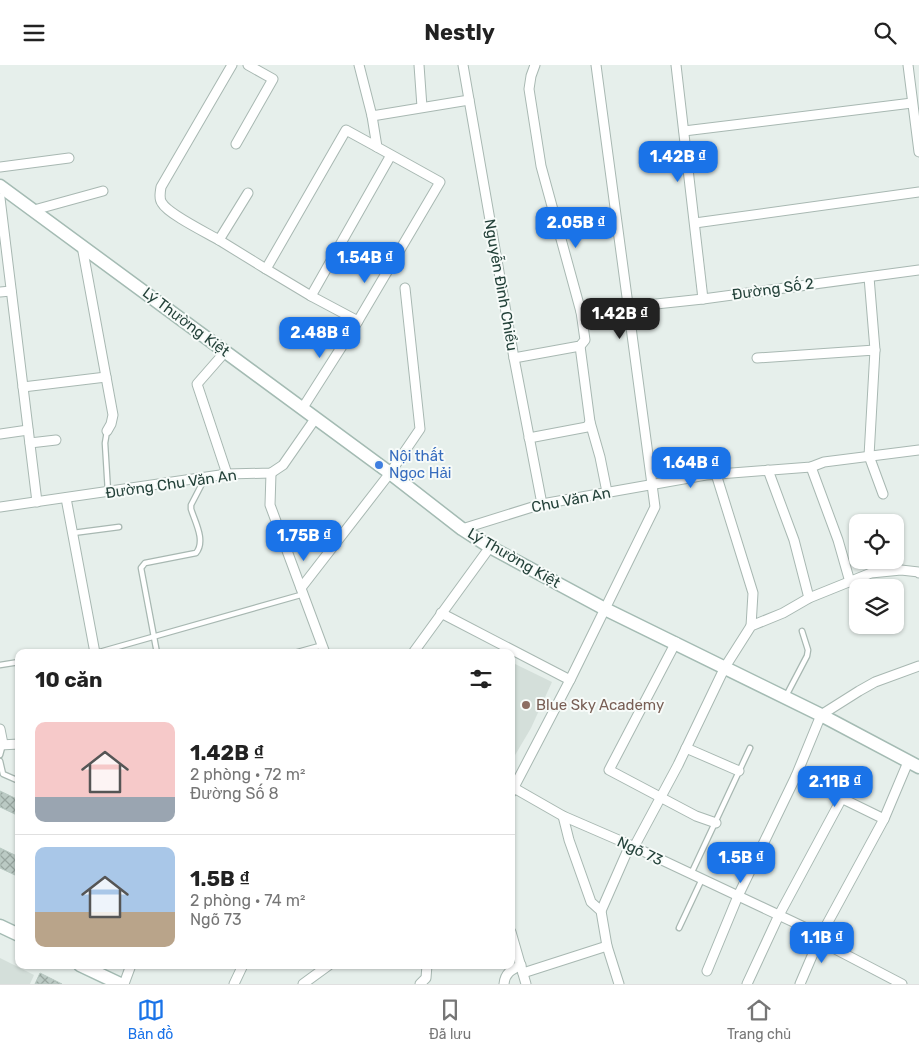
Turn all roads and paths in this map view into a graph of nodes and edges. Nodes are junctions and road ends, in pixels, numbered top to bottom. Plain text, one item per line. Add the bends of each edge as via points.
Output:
1 (232, 65) edge
2 (248, 65) edge
3 (359, 65) edge
4 (419, 65) edge
5 (463, 65) edge
6 (535, 65) edge
7 (596, 65) edge
8 (676, 65) edge
9 (908, 65) edge
10 (469, 100) junction
11 (912, 103) junction
12 (422, 107) junction
13 (372, 116) junction
14 (684, 131) junction
15 (236, 144) dead end
16 (377, 147) junction
17 (919, 152) edge
18 (391, 155) junction
19 (69, 158) dead end
20 (0, 167) edge
21 (0, 185) edge
22 (103, 191) dead end
23 (919, 192) edge
24 (248, 193) dead end
25 (0, 198) edge
26 (34, 210) junction
27 (695, 223) junction
28 (219, 240) junction
29 (82, 245) junction
30 (266, 269) junction
31 (919, 270) edge
32 (869, 277) junction
33 (405, 288) dead end
34 (11, 291) junction
35 (0, 292) edge
36 (311, 295) junction
37 (704, 299) junction
38 (628, 307) junction
39 (581, 312) junction
40 (358, 321) junction
41 (580, 346) junction
42 (875, 350) junction
43 (225, 352) junction
44 (514, 358) junction
45 (757, 358) dead end
46 (106, 377) junction
47 (23, 387) junction
48 (302, 409) junction
49 (315, 419) junction
50 (590, 422) junction
51 (28, 430) junction
52 (107, 431) joint
53 (0, 434) edge
54 (529, 437) junction
55 (56, 440) dead end
56 (30, 443) junction
57 (919, 450) edge
58 (869, 456) junction
59 (811, 467) junction
60 (768, 470) junction
61 (271, 473) junction
62 (390, 473) junction
63 (227, 474) junction
64 (716, 474) junction
65 (205, 477) junction
66 (653, 484) junction
67 (108, 492) junction
68 (607, 492) junction
69 (883, 495) dead end
70 (66, 498) junction
71 (37, 502) junction
72 (542, 504) junction
73 (0, 507) edge
74 (119, 527) dead end
75 (462, 529) junction
76 (73, 533) junction
77 (490, 547) junction
78 (919, 573) edge
79 (849, 579) edge
80 (857, 579) edge
81 (849, 582) edge
82 (302, 591) junction
83 (809, 599) junction
84 (605, 609) junction
85 (441, 613) junction
86 (751, 626) junction
87 (802, 631) dead end
88 (155, 637) junction
89 (676, 643) junction
90 (94, 649) edge
91 (110, 649) edge
92 (156, 649) edge
93 (324, 649) edge
94 (416, 649) edge
95 (510, 649) edge
96 (515, 651) edge
97 (15, 663) edge
98 (0, 665) edge
99 (919, 666) edge
100 (725, 667) junction
101 (570, 680) junction
102 (786, 697) junction
103 (821, 715) junction
104 (0, 729) edge
105 (15, 744) edge
106 (1, 745) edge
107 (686, 748) junction
108 (750, 748) dead end
109 (0, 755) edge
110 (0, 761) edge
111 (914, 764) edge
112 (738, 771) junction
113 (796, 776) junction
114 (15, 779) edge
115 (515, 785) edge
116 (515, 792) edge
117 (660, 796) junction
118 (842, 798) junction
119 (563, 815) junction
120 (884, 819) junction
121 (716, 823) junction
122 (632, 846) junction
123 (691, 874) junction
124 (702, 879) junction
125 (738, 896) junction
126 (601, 911) junction
127 (779, 915) junction
128 (0, 926) edge
129 (679, 928) dead end
130 (15, 933) edge
131 (821, 935) junction
132 (608, 946) junction
133 (515, 948) edge
134 (519, 963) edge
135 (88, 969) edge
136 (130, 969) edge
137 (241, 969) edge
138 (324, 969) edge
139 (427, 969) edge
140 (512, 969) edge
141 (707, 971) dead end
142 (120, 984) edge
143 (124, 984) edge
144 (234, 984) edge
145 (303, 984) edge
146 (420, 984) edge
147 (504, 984) edge
148 (526, 984) edge
149 (619, 984) edge
150 (748, 984) edge
151 (800, 984) edge
152 (902, 984) edge

1 - 28 street via 161,187 160,197 168,210
2 - 15 street via 273,79
3 - 13 street
4 - 12 street
5 - 10 street, Nguyễn Đình Chiểu
6 - 39 street via 529,89 541,167
7 - 38 street
8 - 14 street
9 - 11 street
10 - 12 street
10 - 44 street, Nguyễn Đình Chiểu
11 - 14 street
11 - 17 street
12 - 13 street
13 - 16 street
14 - 27 street
16 - 18 street
16 - 30 street via 346,130
18 - 36 street
18 - 40 street via 440,182
19 - 20 street
21 - 26 street, Lý Thường Kiệt
22 - 26 street
23 - 27 street
24 - 28 street
25 - 34 street
26 - 29 street, Lý Thường Kiệt
27 - 37 street
28 - 30 street
29 - 43 street, Lý Thường Kiệt
29 - 46 street
30 - 36 street
31 - 32 street, Đường Số 2
32 - 37 street, Đường Số 2
32 - 42 street
33 - 62 street via 421,423 418,433
34 - 35 street
34 - 47 street
36 - 40 street
37 - 38 street, Đường Số 2
38 - 39 street, Đường Số 2
38 - 66 street
39 - 41 street via 585,340
40 - 48 street
41 - 44 street
41 - 50 street
42 - 45 street
42 - 58 street
43 - 48 street, Lý Thường Kiệt
43 - 63 street via 197,384
44 - 54 street, Nguyễn Đình Chiểu
46 - 47 street
46 - 52 street via 113,415
47 - 51 street
48 - 49 street, Lý Thường Kiệt
49 - 61 street via 283,465
49 - 62 street, Lý Thường Kiệt
50 - 54 street via 587,427
50 - 68 street
51 - 53 street
51 - 56 street
52 - 67 lane
54 - 72 street, Nguyễn Đình Chiểu
55 - 56 street
56 - 71 street
57 - 58 street, Chu Văn An
58 - 59 street, Chu Văn An via 824,461
58 - 69 street
59 - 60 street, Chu Văn An
59 - 79 street
60 - 64 street, Chu Văn An
60 - 83 street via 794,540
61 - 63 street, Đường Chu Văn An
61 - 82 street via 270,505
62 - 75 street, Lý Thường Kiệt
62 - 82 street
63 - 65 street, Đường Chu Văn An
64 - 66 street, Chu Văn An
64 - 86 street via 753,593
65 - 67 street, Đường Chu Văn An
65 - 88 lane via 191,505 200,538 198,551 145,563 141,568
66 - 68 street, Chu Văn An
66 - 84 street via 653,513
67 - 70 street, Đường Chu Văn An
68 - 72 street, Chu Văn An
70 - 71 street, Đường Chu Văn An
70 - 76 street
71 - 73 street, Đường Chu Văn An
72 - 75 street, Chu Văn An
74 - 76 lane
75 - 77 street, Lý Thường Kiệt
76 - 90 street
77 - 84 street, Lý Thường Kiệt
77 - 85 street
78 - 80 street via 901,570 871,573
81 - 83 street
82 - 88 lane
82 - 93 street
83 - 86 street
84 - 89 street, Lý Thường Kiệt
84 - 101 street
85 - 94 street
85 - 95 street
86 - 100 street
87 - 102 lane via 807,656
88 - 91 lane
88 - 92 lane
89 - 100 street, Lý Thường Kiệt
89 - 117 street via 610,770
96 - 101 street
97 - 98 lane
99 - 103 street via 875,682
100 - 102 street, Lý Thường Kiệt
100 - 107 street
101 - 115 street
102 - 103 street, Lý Thường Kiệt
103 - 111 street, Lý Thường Kiệt
103 - 113 street
104 - 106 street
105 - 106 street
106 - 109 lane
107 - 112 street
107 - 117 street
108 - 112 lane
110 - 114 lane via 3,774
111 - 120 street
112 - 121 lane
113 - 118 street
113 - 125 street
116 - 119 street, Ngõ 73
117 - 121 street
117 - 122 street
118 - 120 street
118 - 127 street
119 - 122 street, Ngõ 73
119 - 126 street via 591,903
120 - 131 street
121 - 123 lane
122 - 123 street, Ngõ 73
122 - 126 street
123 - 124 street, Ngõ 73
124 - 125 street, Ngõ 73
124 - 129 lane
125 - 127 street, Ngõ 73
125 - 141 street
126 - 132 street
127 - 131 street, Ngõ 73
127 - 150 street
128 - 130 street
131 - 151 street
131 - 152 street, Ngõ 73 via 837,950
132 - 134 street
132 - 149 street
133 - 134 street
134 - 148 street
135 - 142 street
136 - 143 street
137 - 144 street
138 - 145 street
139 - 146 street via 426,978
140 - 147 street

